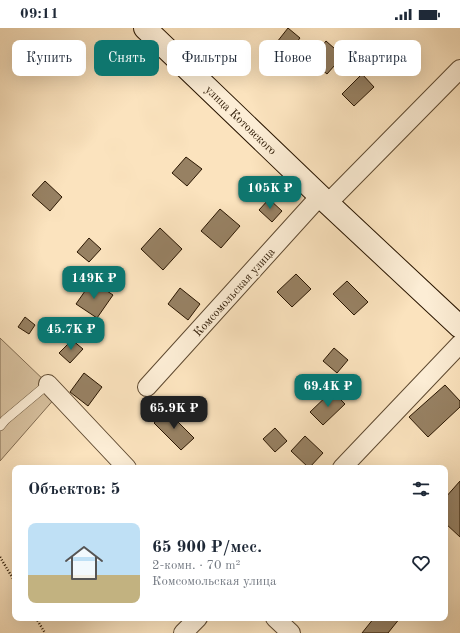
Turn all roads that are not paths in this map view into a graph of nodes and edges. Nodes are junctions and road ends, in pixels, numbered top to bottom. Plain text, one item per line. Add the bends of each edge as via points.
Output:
1 (145, 28) edge
2 (460, 69) edge
3 (324, 199) junction
4 (460, 327) edge
5 (460, 344) edge
6 (48, 384) joint
7 (147, 388) dead end
8 (0, 426) edge
9 (124, 465) edge
10 (345, 465) edge
11 (195, 621) edge
12 (277, 621) edge
13 (184, 633) edge
14 (291, 633) edge

1 - 3 main road, улица Котовского
2 - 3 street, Комсомольская улица
3 - 4 main road, улица Котовского
3 - 7 street, Комсомольская улица
5 - 10 street
6 - 8 lane
6 - 9 street
11 - 13 street
12 - 14 street

